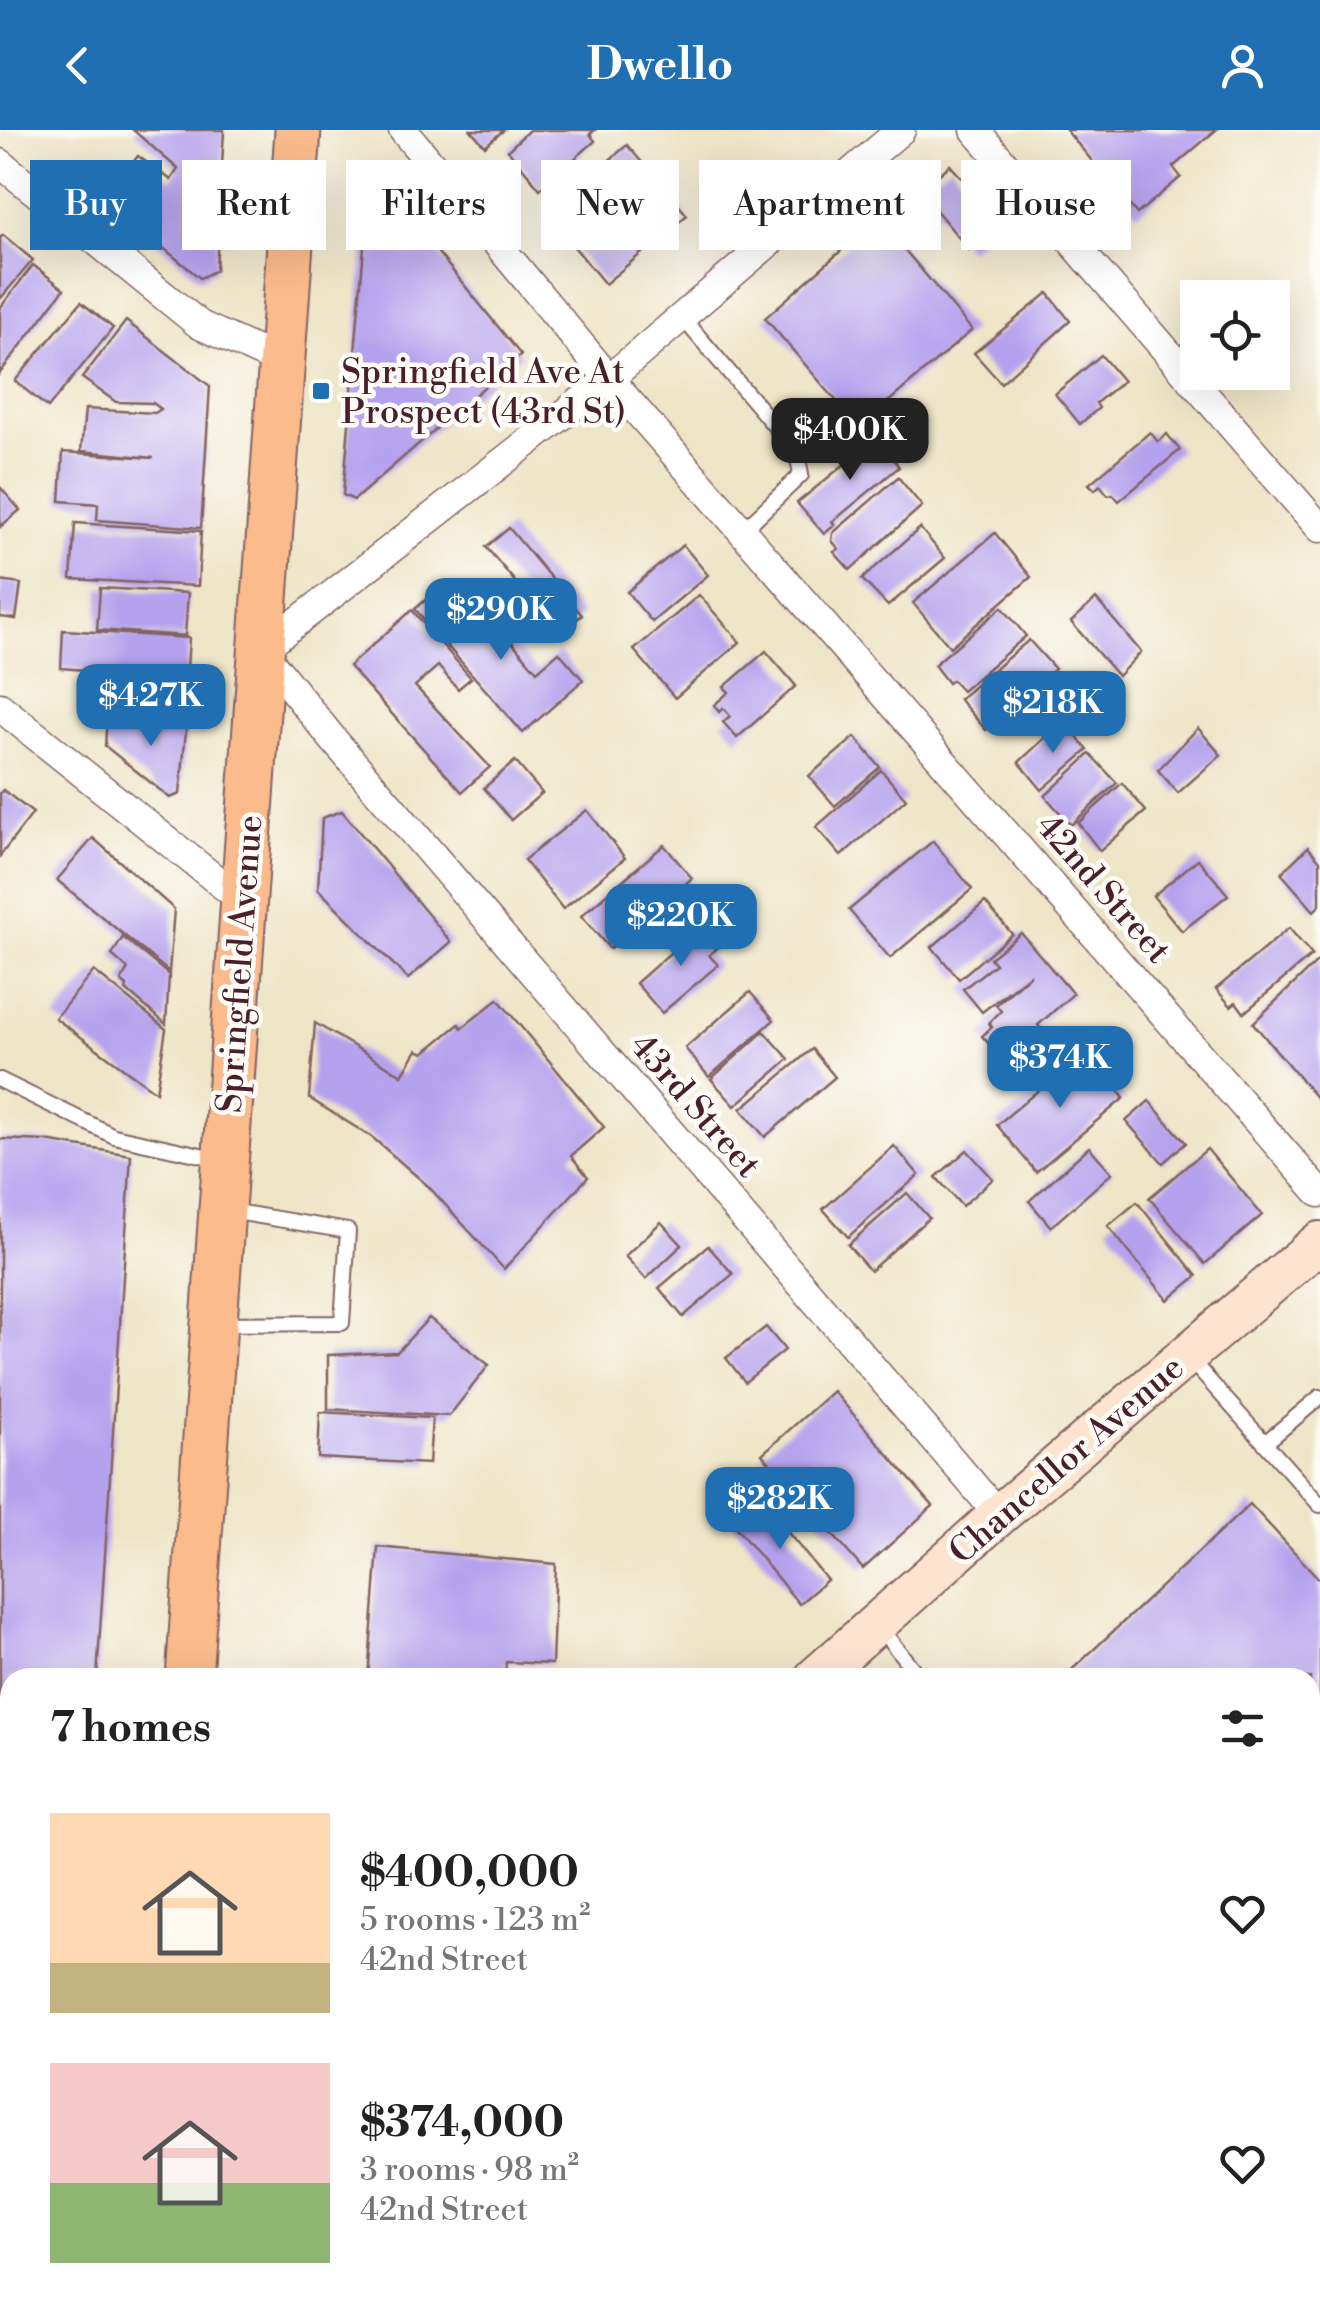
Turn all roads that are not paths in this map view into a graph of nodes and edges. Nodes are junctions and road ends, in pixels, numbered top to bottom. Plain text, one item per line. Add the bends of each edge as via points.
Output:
1 (298, 130) edge
2 (403, 130) edge
3 (901, 130) edge
4 (975, 130) edge
5 (0, 163) edge
6 (682, 317) junction
7 (281, 362) junction
8 (609, 379) junction
9 (1320, 528) edge
10 (742, 531) junction
11 (261, 650) junction
12 (0, 707) edge
13 (244, 902) junction
14 (0, 1080) edge
15 (226, 1160) junction
16 (1320, 1193) edge
17 (222, 1210) junction
18 (1320, 1242) edge
19 (214, 1324) junction
20 (1186, 1355) junction
21 (1320, 1397) edge
22 (1265, 1443) junction
23 (1320, 1505) edge
24 (999, 1514) junction
25 (877, 1623) junction
26 (190, 1668) edge
27 (825, 1668) edge
28 (912, 1668) edge

1 - 7 main road, Springfield Avenue
2 - 8 street, 42nd Street
3 - 6 street
4 - 9 street
5 - 7 street via 200,325
6 - 8 street
6 - 10 lane via 797,452 801,474
7 - 11 main road, Springfield Avenue
8 - 10 street, 42nd Street
8 - 11 street
10 - 16 street, 42nd Street
11 - 13 main road, Springfield Avenue
11 - 24 street, 43rd Street
12 - 13 street
13 - 15 main road, Springfield Avenue
14 - 15 lane via 114,1136
15 - 17 main road, Springfield Avenue
17 - 19 main road, Springfield Avenue
17 - 19 lane via 348,1231 342,1323
18 - 20 main road, Chancellor Avenue
19 - 26 main road, Springfield Avenue
20 - 22 lane
20 - 24 main road, Chancellor Avenue
21 - 22 lane
22 - 23 lane
24 - 25 main road, Chancellor Avenue
25 - 27 main road, Chancellor Avenue
25 - 28 lane

